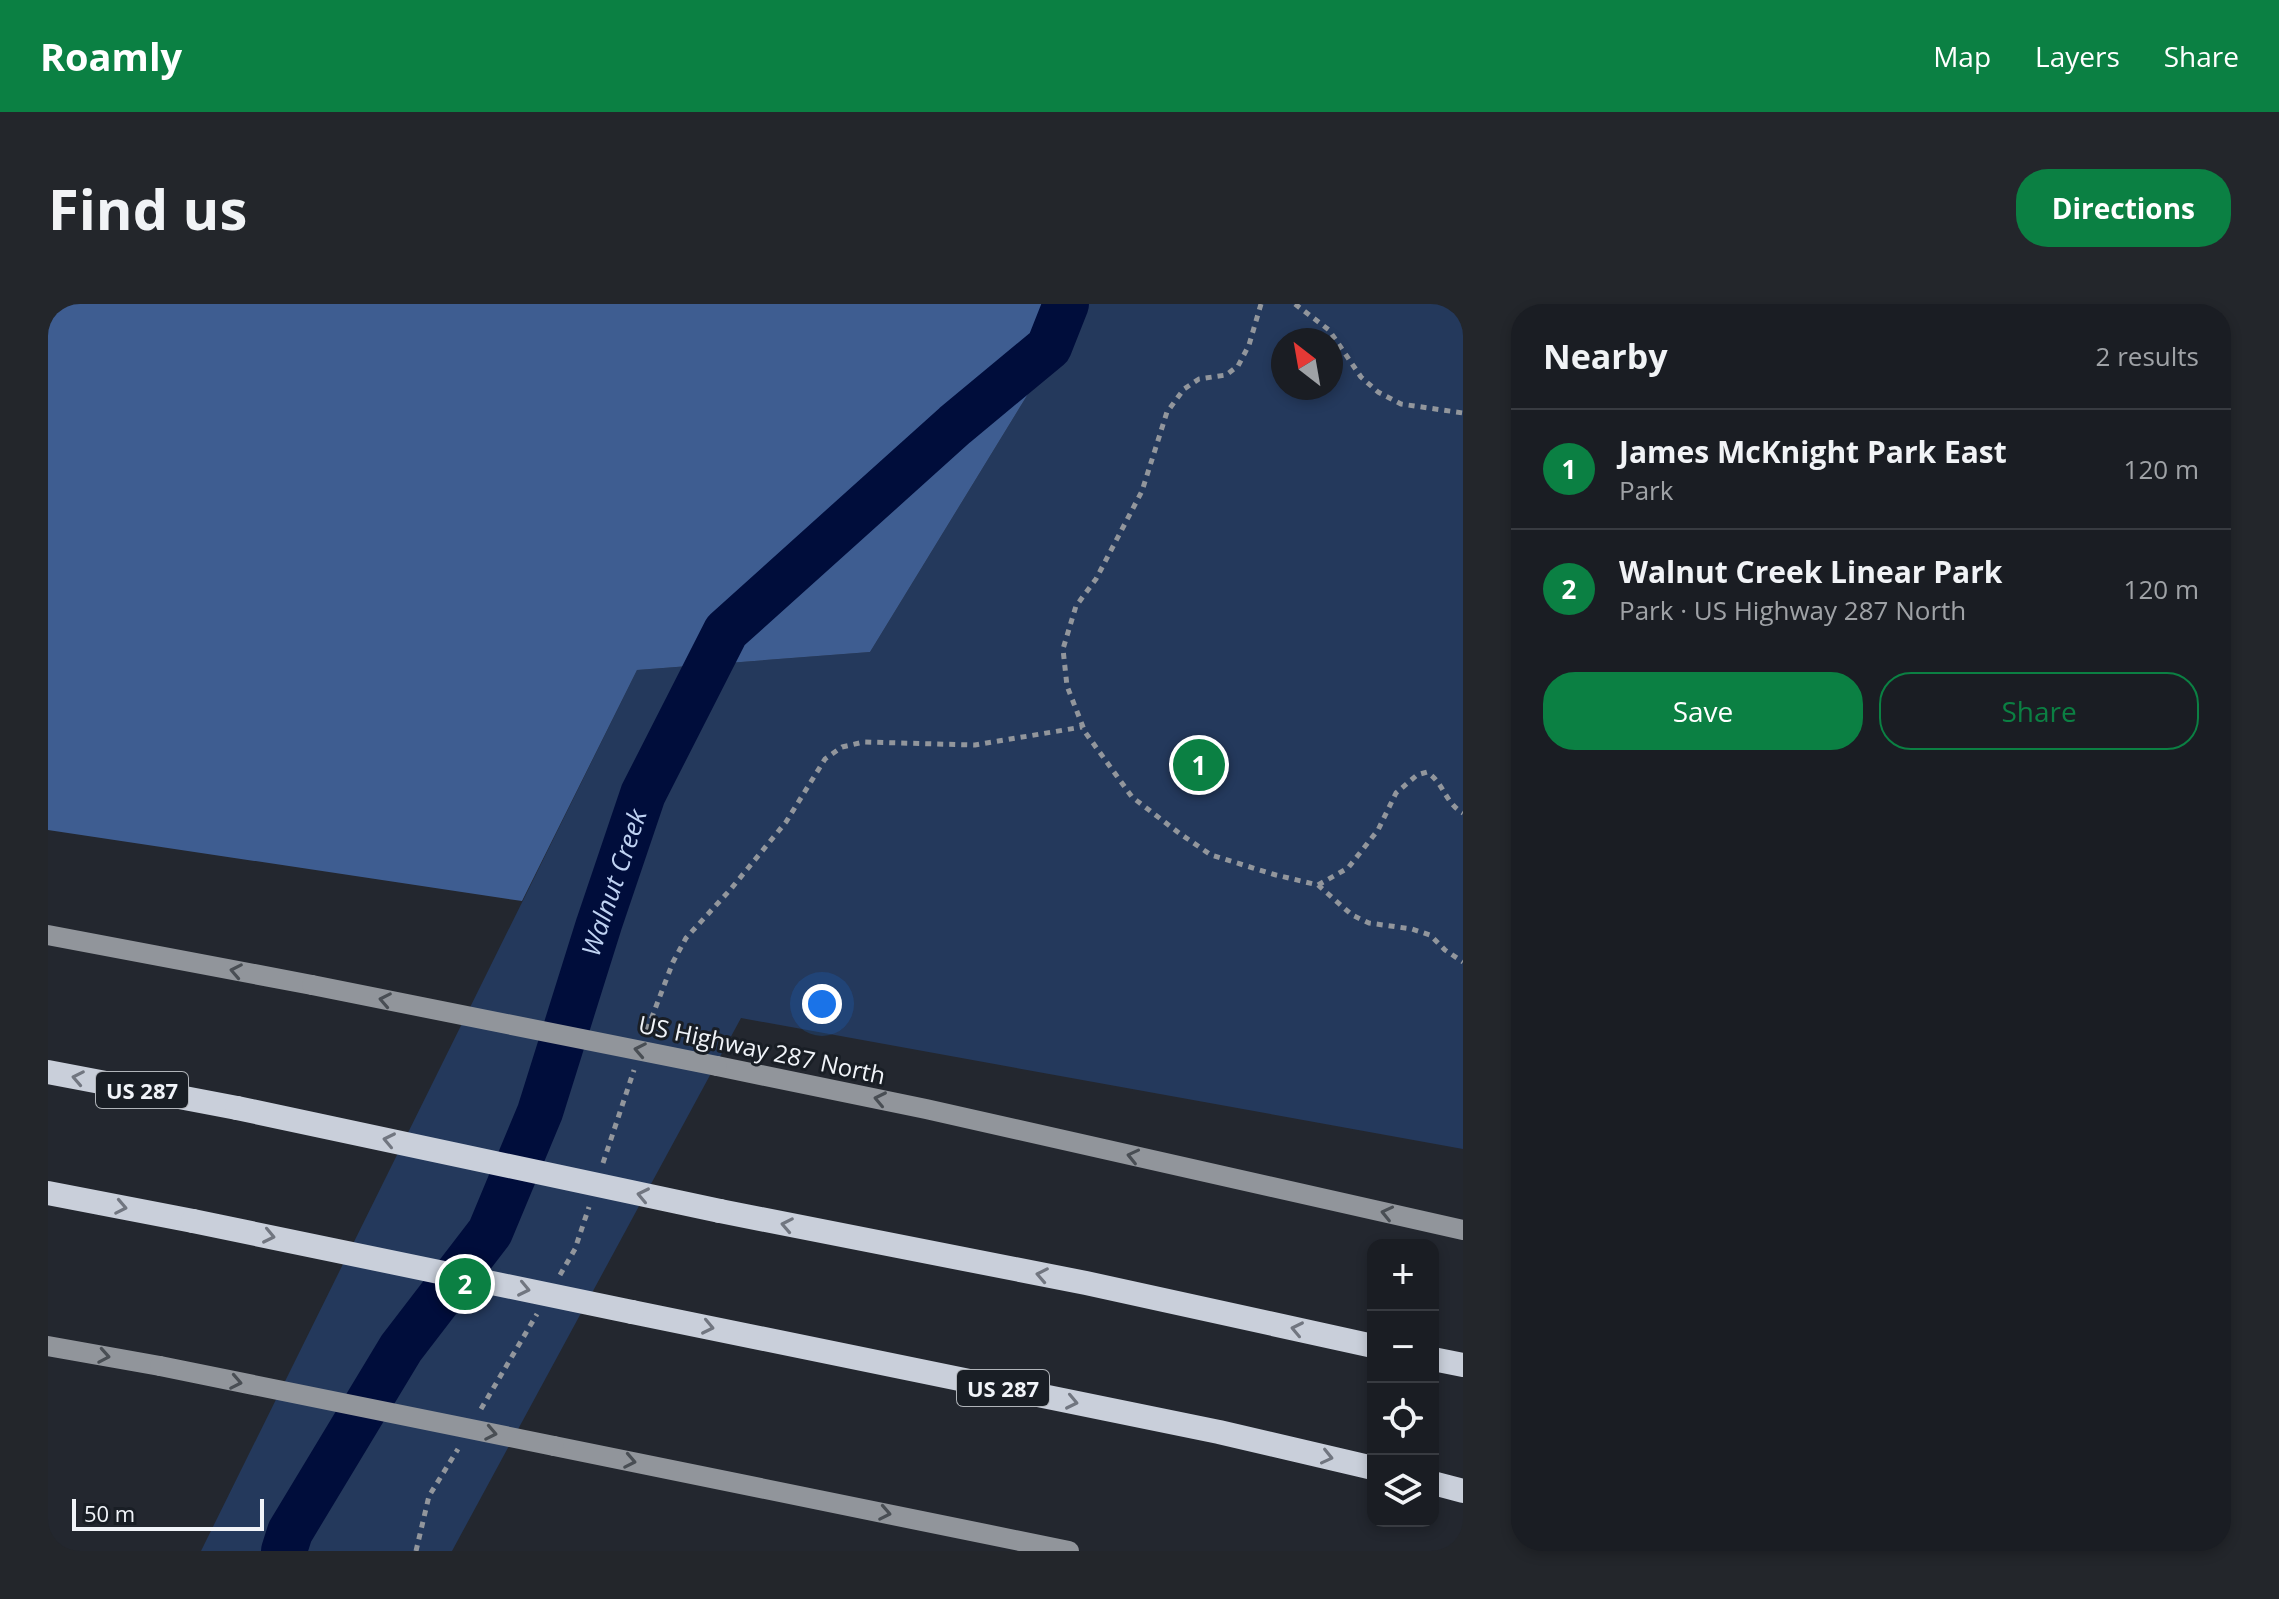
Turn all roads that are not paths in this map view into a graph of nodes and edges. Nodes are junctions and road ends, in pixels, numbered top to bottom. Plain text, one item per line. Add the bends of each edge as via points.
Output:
1 (48, 935) edge
2 (48, 1072) edge
3 (48, 1193) edge
4 (1463, 1230) edge
5 (1367, 1345) edge
6 (48, 1346) edge
7 (1439, 1360) edge
8 (1463, 1365) edge
9 (1367, 1467) edge
10 (1439, 1485) edge
11 (1463, 1491) edge
12 (1069, 1551) edge

4 -> 1 main road, US Highway 287 North, bridge via 926,1109
5 -> 2 highway, US 287, bridge
3 -> 9 highway, US 287, bridge
6 -> 12 main road, bridge
7 - 8 highway
10 - 11 highway

